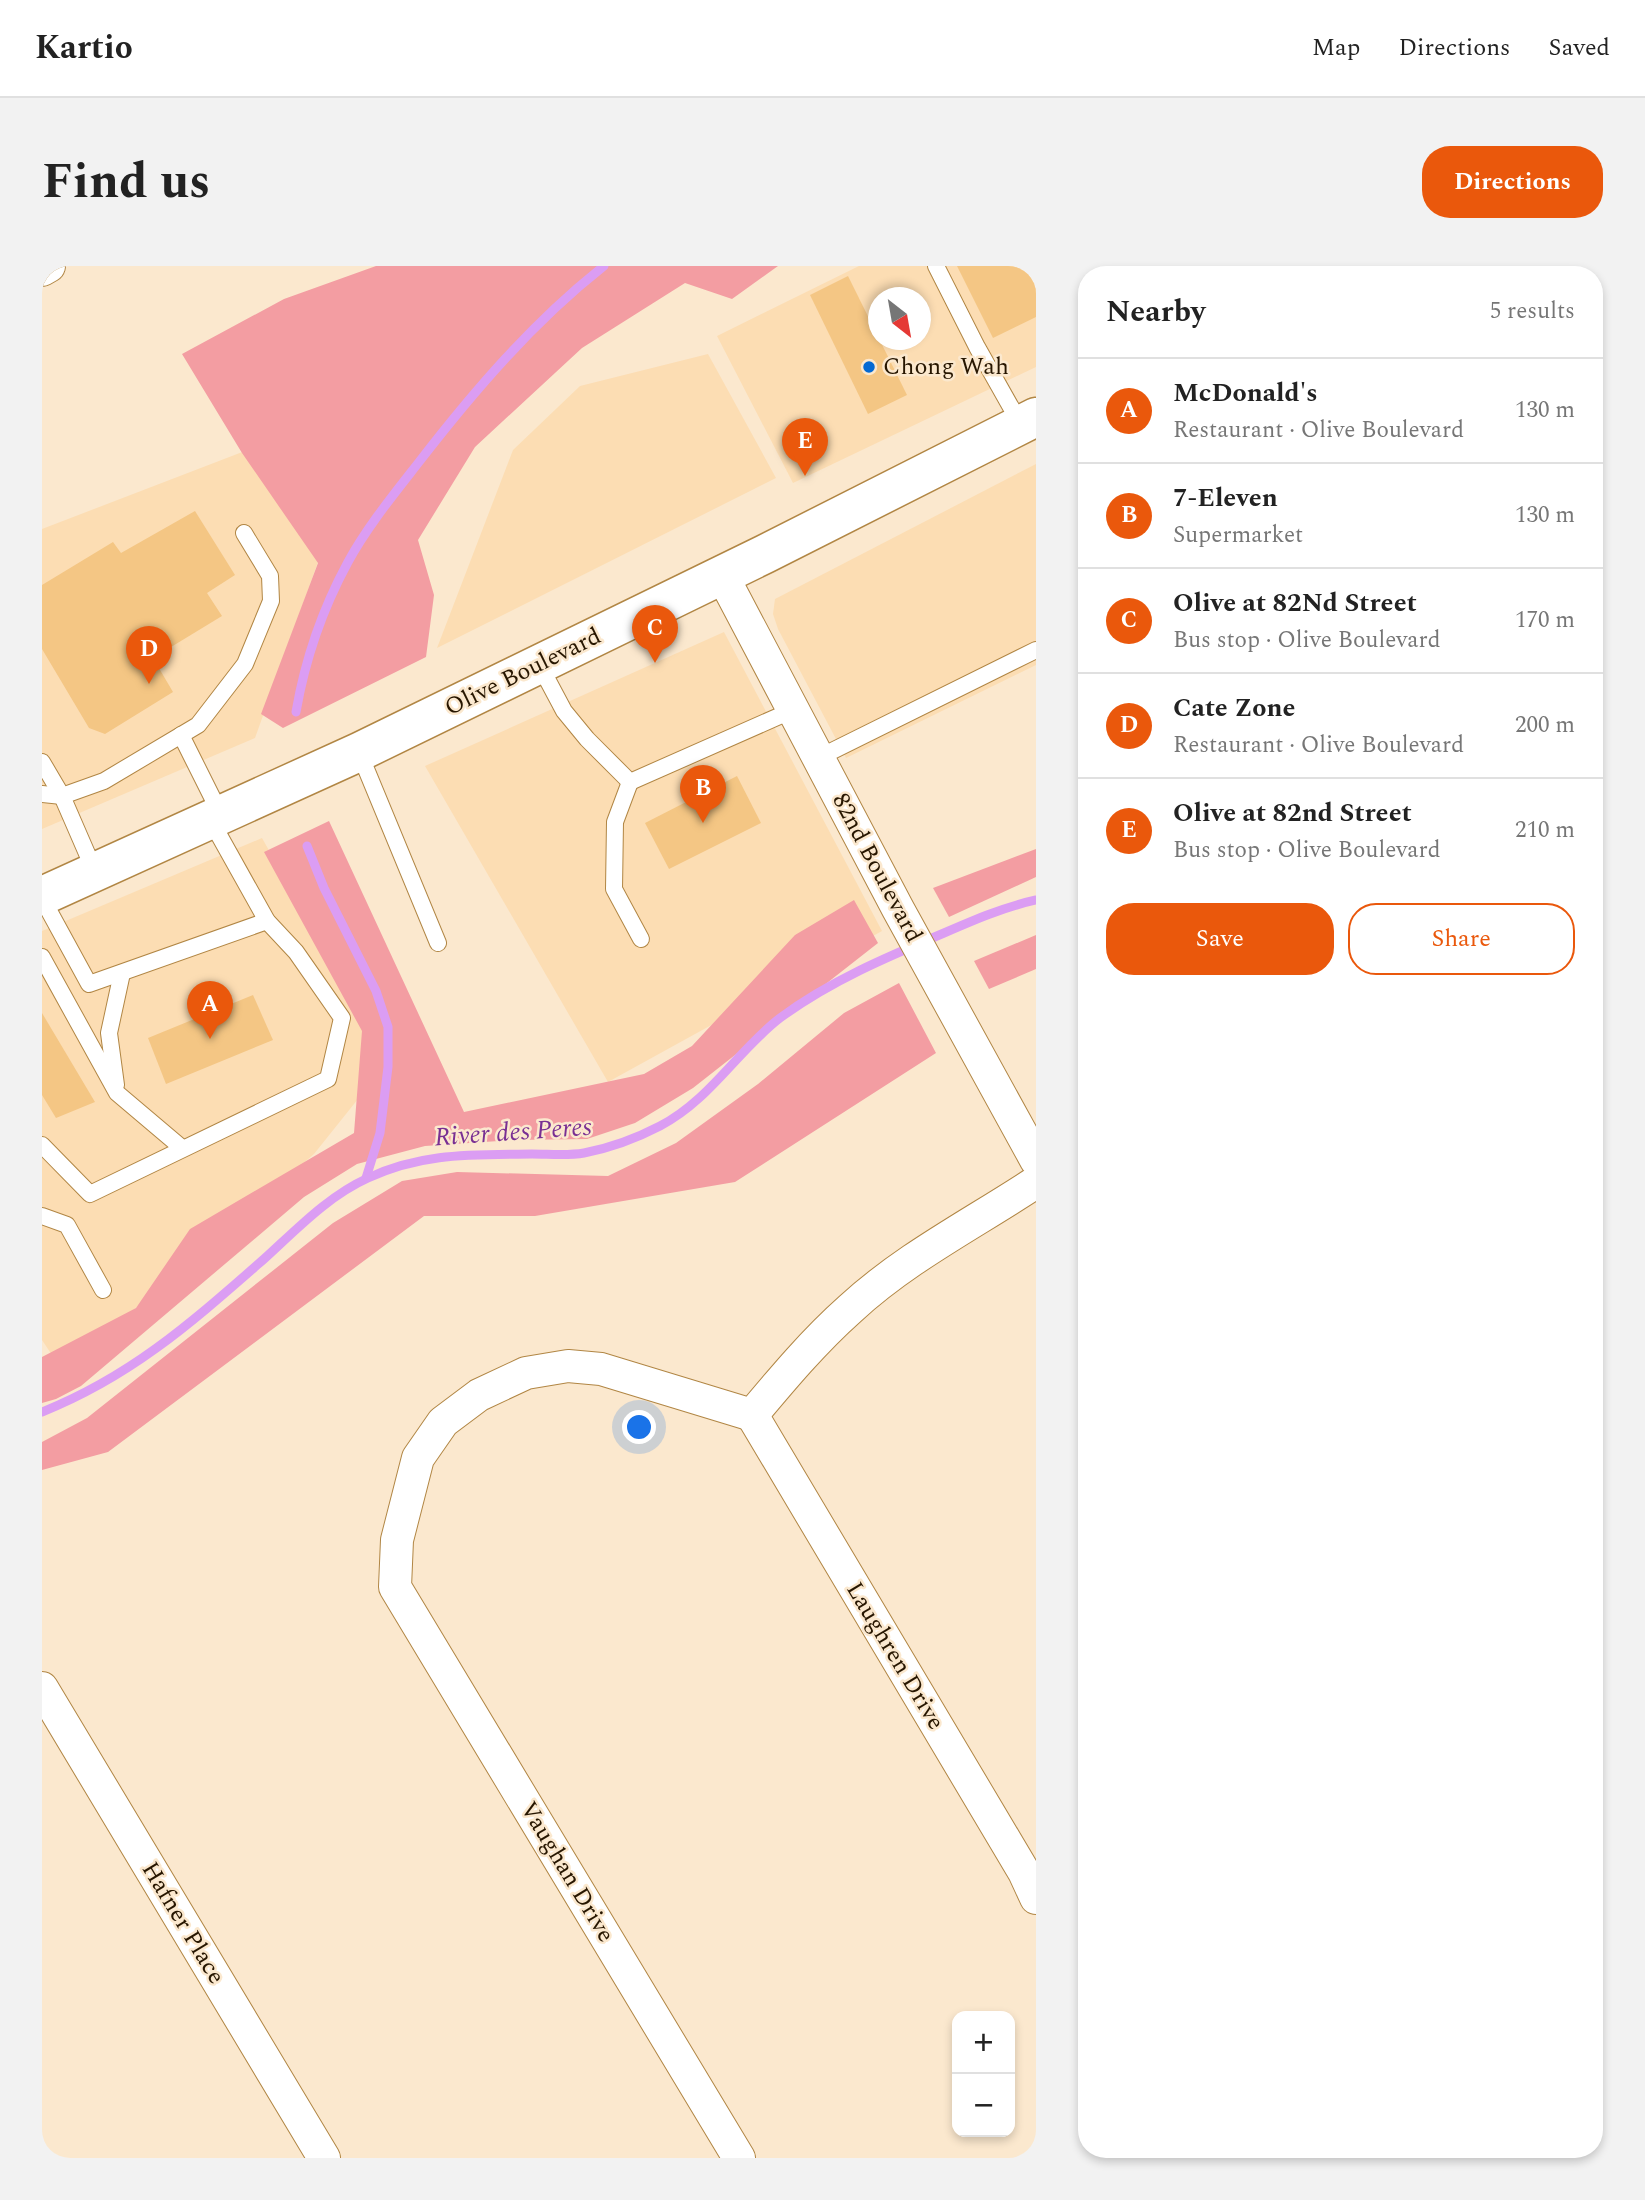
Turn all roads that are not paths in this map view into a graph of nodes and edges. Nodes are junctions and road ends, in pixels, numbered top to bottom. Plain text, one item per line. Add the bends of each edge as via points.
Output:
1 (49, 266) edge
2 (936, 266) edge
3 (42, 270) edge
4 (1028, 421) edge
5 (244, 533) dead end
6 (722, 575) junction
7 (1036, 650) edge
8 (539, 664) junction
9 (793, 709) junction
10 (181, 735) junction
11 (359, 752) junction
12 (818, 758) junction
13 (42, 762) edge
14 (629, 782) junction
15 (42, 794) edge
16 (62, 796) junction
17 (216, 817) junction
18 (95, 872) junction
19 (42, 897) edge
20 (267, 921) junction
21 (641, 939) dead end
22 (438, 943) dead end
23 (42, 957) edge
24 (121, 973) junction
25 (117, 1093) junction
26 (42, 1145) edge
27 (182, 1149) junction
28 (1036, 1160) edge
29 (1036, 1182) edge
30 (42, 1216) edge
31 (103, 1290) dead end
32 (752, 1415) junction
33 (42, 1688) edge
34 (1036, 1898) edge
35 (324, 2158) edge
36 (739, 2158) edge

1 - 3 street
2 - 4 lane
4 - 6 main road, Olive Boulevard
5 - 10 lane via 270,576 271,601 245,664 198,725
6 - 8 main road, Olive Boulevard
6 - 9 street, 82nd Boulevard
7 - 12 lane
8 - 11 main road, Olive Boulevard
8 - 14 lane via 564,711
9 - 12 street, 82nd Boulevard
9 - 14 lane
10 - 16 lane via 104,781
10 - 17 lane
11 - 17 main road, Olive Boulevard
11 - 22 lane
12 - 28 street, 82nd Boulevard
13 - 16 lane
14 - 21 lane via 615,822 614,889
15 - 16 lane
16 - 18 lane
17 - 18 main road, Olive Boulevard
17 - 20 lane
18 - 19 main road, Olive Boulevard
19 - 24 lane via 89,985
20 - 24 lane
20 - 27 lane via 296,952 342,1018 328,1079
23 - 25 lane
24 - 25 lane via 109,1033
25 - 27 lane
26 - 27 lane via 90,1194
29 - 32 street via 924,1253 851,1307
30 - 31 lane via 66,1225
32 - 34 street, Laughren Drive
32 - 36 street, Vaughan Drive via 601,1369 568,1366 526,1373 478,1395 443,1422 418,1458 397,1539 395,1587
33 - 35 street, Hafner Place

